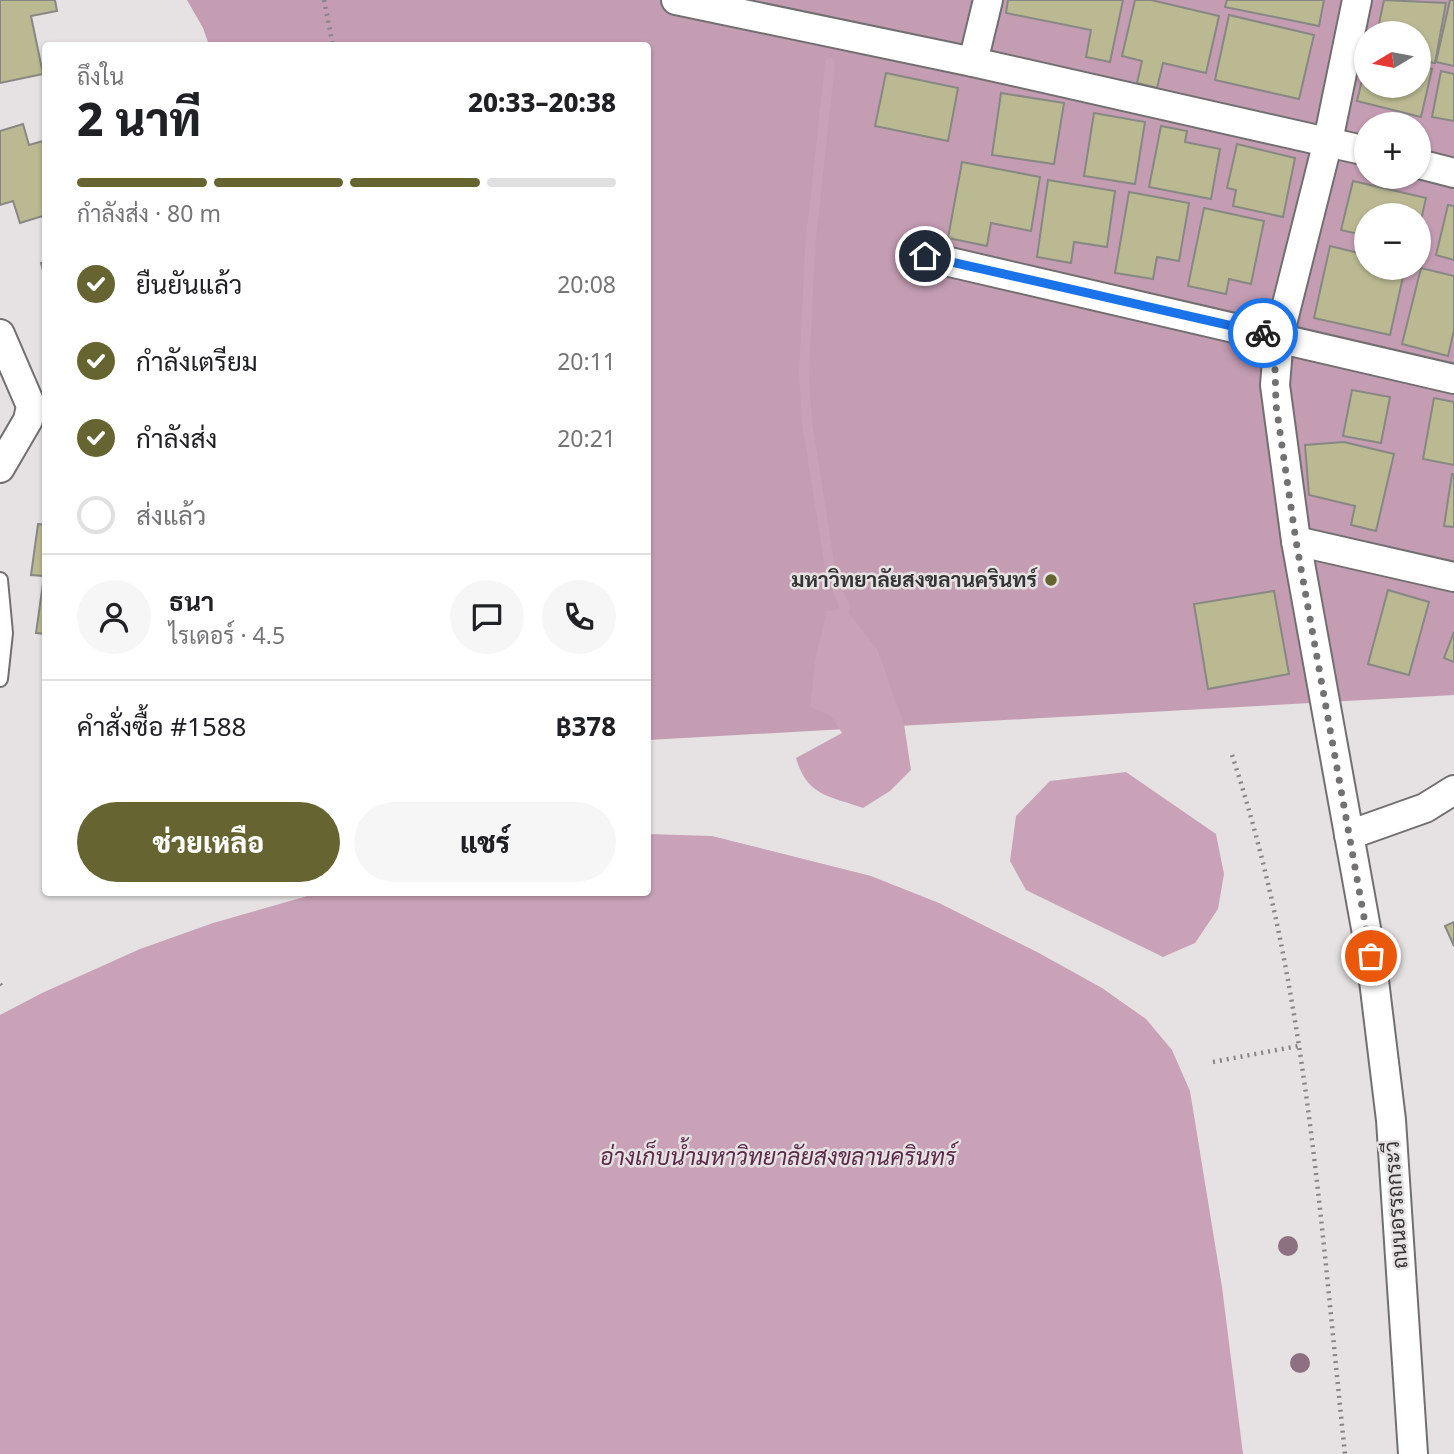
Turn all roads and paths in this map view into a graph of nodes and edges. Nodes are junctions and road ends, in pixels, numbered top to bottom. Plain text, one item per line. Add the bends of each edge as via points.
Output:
1 (324, 0) edge
2 (676, 0) edge
3 (988, 0) edge
4 (1357, 0) edge
5 (767, 9) edge
6 (332, 42) edge
7 (973, 62) junction
8 (1328, 141) junction
9 (1354, 148) edge
10 (1431, 167) edge
11 (1454, 173) edge
12 (925, 256) dead end
13 (0, 334) edge
14 (1279, 336) junction
15 (1454, 379) edge
16 (0, 468) edge
17 (1296, 541) junction
18 (1454, 577) edge
19 (0, 580) edge
20 (0, 679) edge
21 (1232, 755) dead end
22 (1454, 790) edge
23 (1349, 835) junction
24 (1298, 1046) junction
25 (1213, 1062) dead end
26 (1345, 1454) edge
27 (1413, 1454) edge

1 - 6 path
2 - 5 street
3 - 7 street
4 - 8 street, ถนนอรรถกระวี
5 - 7 street
7 - 8 street
8 - 9 street
8 - 14 street, ถนนอรรถกระวี
10 - 11 street
12 - 14 street
13 - 16 street via 31,406 28,420
14 - 15 street
14 - 17 street, ถนนอรรถกระวี via 1276,405
17 - 18 street
17 - 23 street, ถนนอรรถกระวี
19 - 20 lane via 5,633
21 - 24 path via 1271,890
22 - 23 street via 1425,808
23 - 27 street, ถนนอรรถกระวี via 1371,956 1391,1120
24 - 25 path
24 - 26 path

